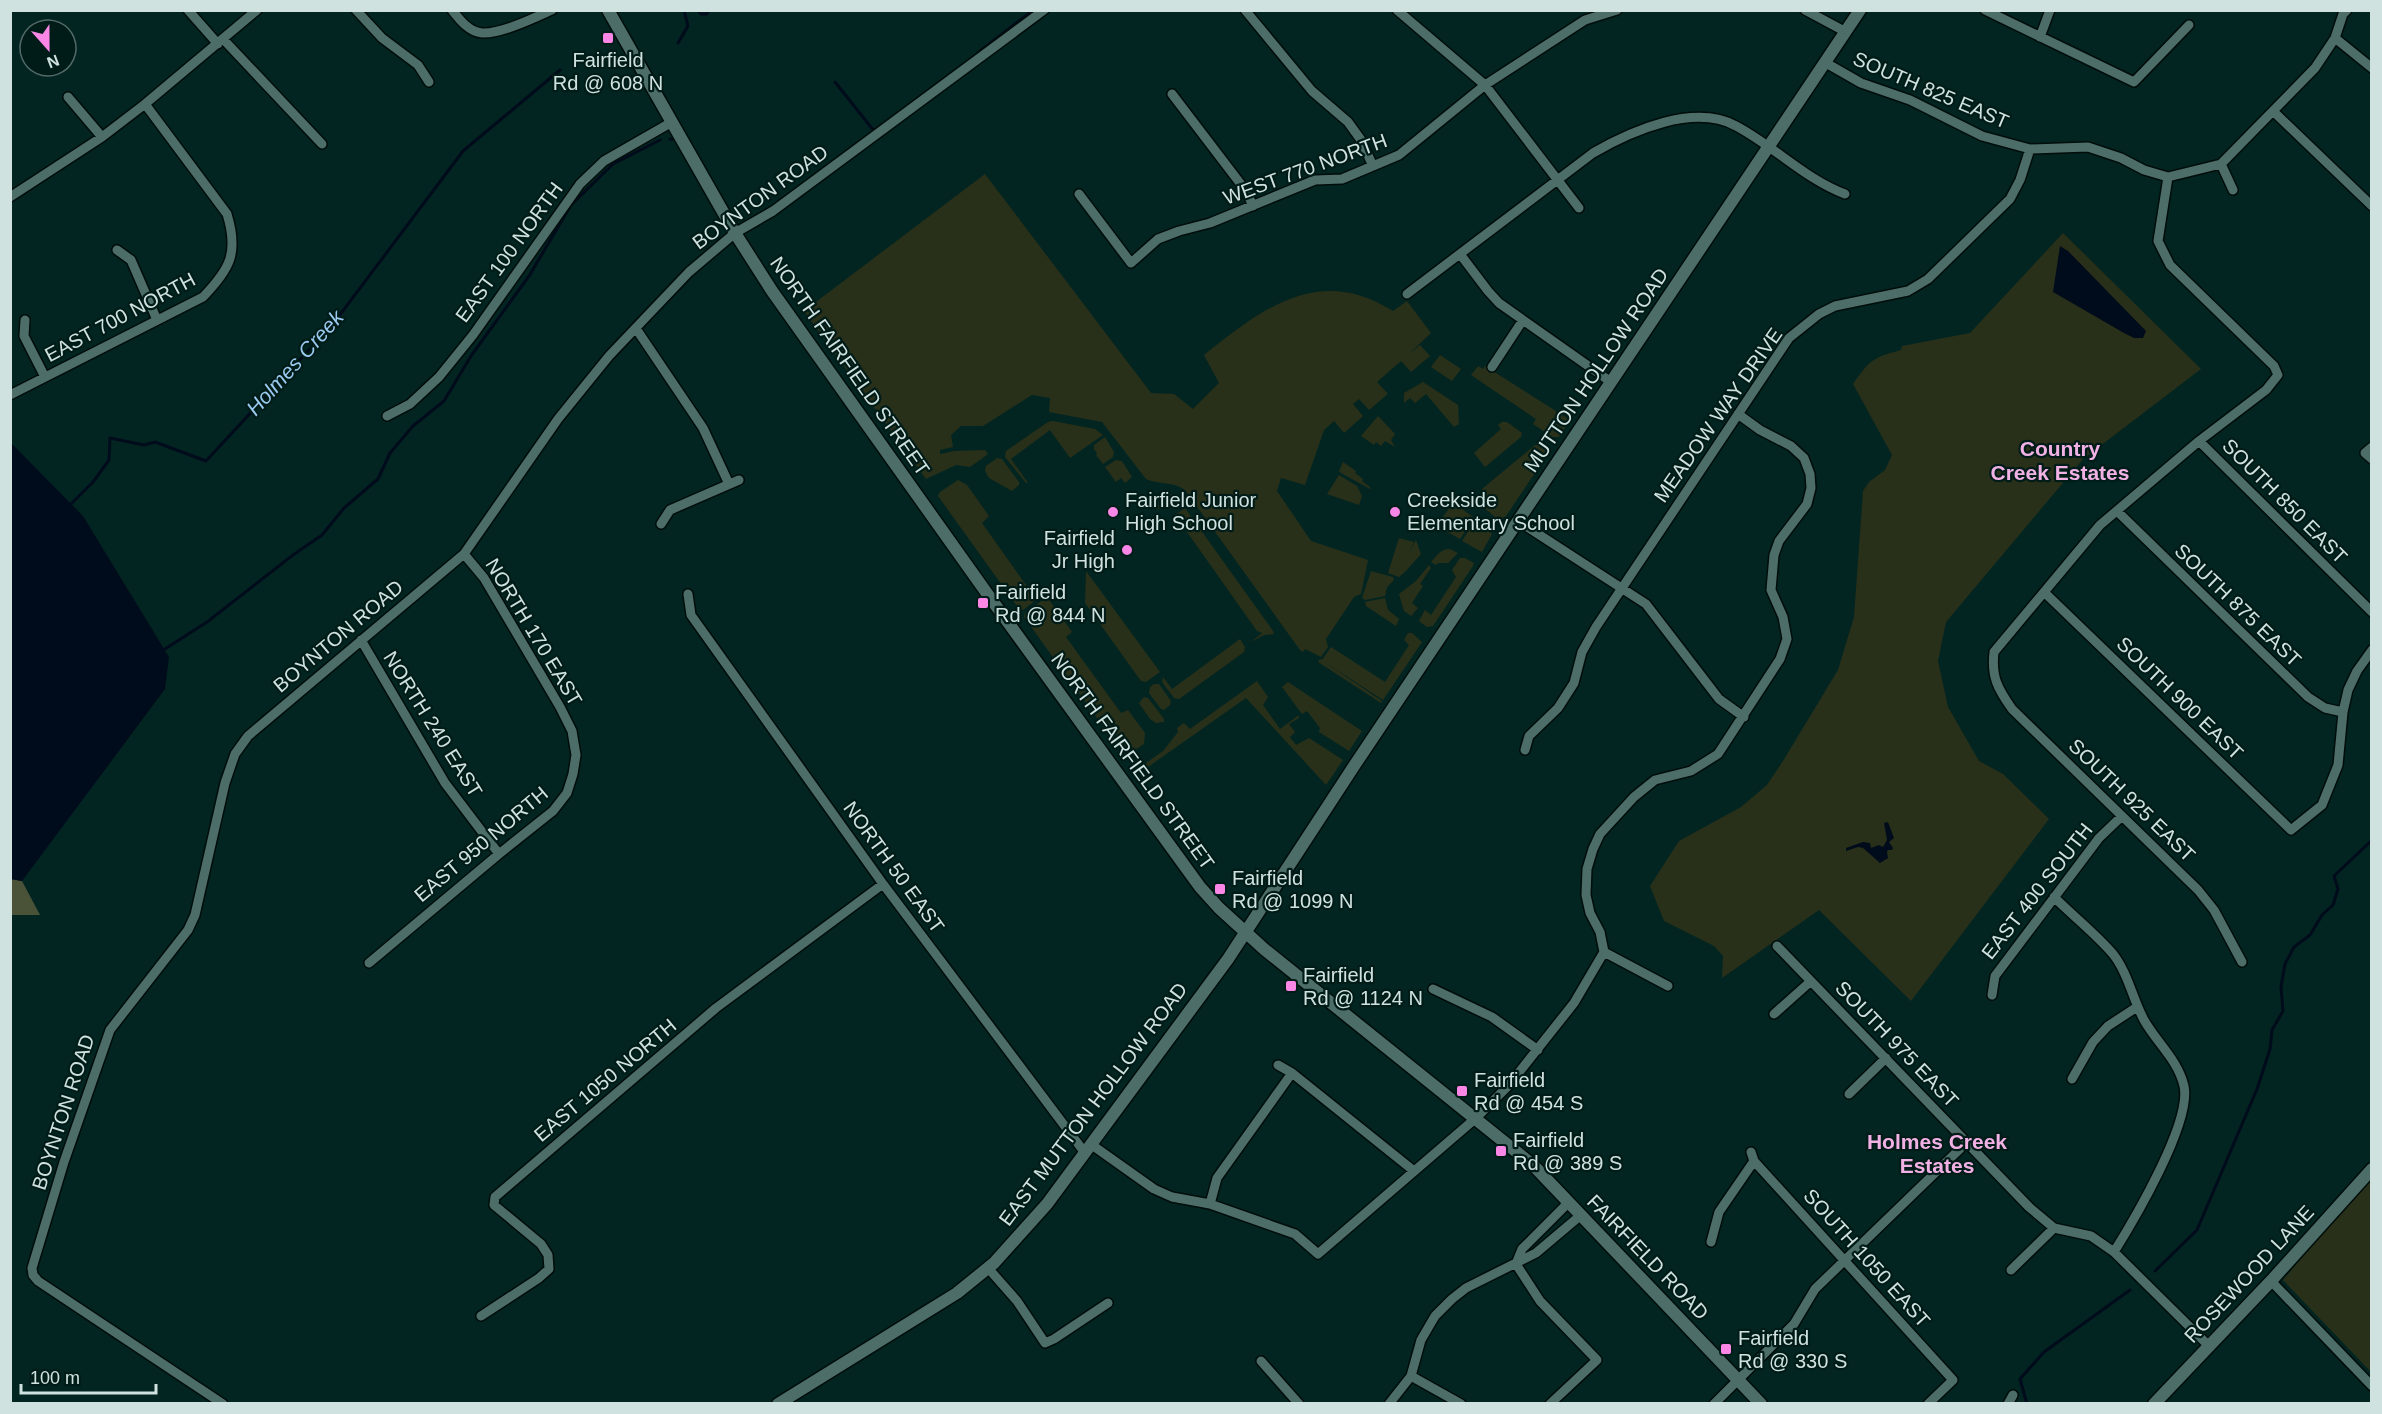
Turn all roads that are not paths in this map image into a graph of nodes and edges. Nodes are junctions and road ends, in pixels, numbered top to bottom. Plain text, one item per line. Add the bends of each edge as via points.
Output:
1 (188, 10) edge
2 (257, 10) edge
3 (356, 10) edge
4 (452, 10) edge
5 (552, 10) edge
6 (608, 10) edge
7 (1044, 10) edge
8 (1245, 10) edge
9 (1397, 10) edge
10 (1578, 10) edge
11 (1617, 10) edge
12 (1805, 10) edge
13 (1860, 10) edge
14 (1985, 10) edge
15 (2050, 10) edge
16 (2347, 10) edge
17 (1585, 20) junction
18 (2189, 25) dead end
19 (1846, 32) junction
20 (2040, 37) junction
21 (2335, 38) junction
22 (220, 41) junction
23 (1826, 63) junction
24 (2372, 68) edge
25 (429, 82) dead end
26 (1485, 85) junction
27 (1172, 94) dead end
28 (68, 97) dead end
29 (146, 104) junction
30 (2273, 111) junction
31 (672, 122) junction
32 (102, 137) junction
33 (322, 144) dead end
34 (1769, 148) junction
35 (2031, 149) junction
36 (2221, 164) junction
37 (1373, 166) junction
38 (2168, 177) junction
39 (1557, 180) junction
40 (2234, 190) dead end
41 (1079, 194) dead end
42 (1845, 194) dead end
43 (10, 197) edge
44 (1253, 206) junction
45 (2372, 206) edge
46 (1579, 208) dead end
47 (735, 233) junction
48 (117, 250) dead end
49 (1460, 254) junction
50 (1407, 294) dead end
51 (25, 320) dead end
52 (157, 320) junction
53 (1522, 320) junction
54 (637, 330) junction
55 (1492, 367) dead end
56 (45, 377) junction
57 (1611, 382) junction
58 (10, 395) edge
59 (1738, 414) junction
60 (387, 416) dead end
61 (2199, 441) junction
62 (739, 480) dead end
63 (729, 484) junction
64 (2117, 511) junction
65 (1518, 521) junction
66 (661, 524) dead end
67 (464, 554) junction
68 (1622, 589) junction
69 (2044, 592) junction
70 (688, 594) dead end
71 (2372, 612) edge
72 (361, 640) junction
73 (2372, 650) edge
74 (2343, 712) junction
75 (1744, 717) junction
76 (572, 731) joint
77 (1525, 750) dead end
78 (2122, 816) junction
79 (499, 854) junction
80 (883, 884) junction
81 (2054, 897) junction
82 (1246, 933) junction
83 (1777, 946) dead end
84 (1604, 952) junction
85 (2242, 962) dead end
86 (369, 963) dead end
87 (1811, 981) junction
88 (1668, 986) dead end
89 (1433, 989) dead end
90 (1992, 994) dead end
91 (2137, 1007) junction
92 (1774, 1014) dead end
93 (1538, 1050) junction
94 (1886, 1058) junction
95 (1278, 1065) dead end
96 (1292, 1073) junction
97 (2072, 1079) dead end
98 (1849, 1094) dead end
99 (1476, 1118) junction
100 (1966, 1142) junction
101 (1088, 1149) junction
102 (2372, 1169) edge
103 (1414, 1171) junction
104 (1569, 1202) junction
105 (1210, 1204) junction
106 (1581, 1215) junction
107 (2054, 1228) junction
108 (1711, 1242) dead end
109 (2114, 1252) junction
110 (1845, 1260) junction
111 (1516, 1264) junction
112 (988, 1268) junction
113 (2011, 1270) dead end
114 (2271, 1281) junction
115 (1108, 1303) dead end
116 (481, 1316) dead end
117 (2210, 1347) junction
118 (1261, 1361) dead end
119 (1411, 1376) junction
120 (1738, 1379) junction
121 (2372, 1386) edge
122 (223, 1404) edge
123 (778, 1404) edge
124 (1299, 1404) edge
125 (1389, 1404) edge
126 (1461, 1404) edge
127 (1550, 1404) edge
128 (1714, 1404) edge
129 (1761, 1404) edge
130 (1928, 1404) edge
131 (2154, 1404) edge

1 - 22 street
2 - 22 street
3 - 25 street via 382,38 418,65
4 - 5 street via 463,24 482,33 513,26
6 - 31 street
7 - 47 street, BOYNTON ROAD via 773,211
8 - 37 street via 1312,91 1348,122
9 - 26 street
10 - 17 street
11 - 17 street, WEST 770 NORTH
12 - 19 street
13 - 19 street, MUTTON HOLLOW ROAD
14 - 20 street
15 - 20 street
16 - 21 street
17 - 26 street, WEST 770 NORTH
18 - 20 street via 2134,81
19 - 23 street, MUTTON HOLLOW ROAD
21 - 24 street
21 - 30 street via 2315,68
22 - 29 street
22 - 33 street
23 - 34 street, MUTTON HOLLOW ROAD
23 - 35 street, SOUTH 825 EAST via 1861,83 1910,100 1982,136
26 - 37 street, WEST 770 NORTH via 1414,145
26 - 39 street
27 - 44 street via 1246,191
28 - 32 street
29 - 32 street
29 - 52 street, EAST 700 NORTH via 227,214 233,233 232,256 222,277 203,297
30 - 36 street
30 - 45 street
31 - 47 street, NORTH FAIRFIELD STREET
31 - 60 street, EAST 100 NORTH via 604,161 580,184 473,335 439,376 410,404
32 - 43 street
34 - 39 street via 1735,125 1712,117 1688,117 1612,142
34 - 42 street via 1826,187
34 - 57 street, MUTTON HOLLOW ROAD
35 - 38 street, SOUTH 825 EAST via 2088,147
35 - 59 street, MEADOW WAY DRIVE via 2010,199 1928,279 1908,291 1835,306 1819,314 1789,338
36 - 38 street
36 - 40 street
37 - 44 street, WEST 770 NORTH via 1342,179 1315,180
38 - 61 street via 2158,241 2170,266 2274,366 2278,375 2266,390
39 - 46 street
39 - 49 street
41 - 44 street, WEST 770 NORTH via 1131,263 1158,239
47 - 54 street, BOYNTON ROAD via 689,272
47 - 82 street, NORTH FAIRFIELD STREET via 813,349 1182,864
48 - 52 street via 131,260
49 - 50 street
49 - 53 street via 1488,291
51 - 56 street via 24,336
52 - 56 street, EAST 700 NORTH
53 - 55 street
53 - 57 street
54 - 63 street via 703,428
54 - 67 street, BOYNTON ROAD via 609,356 558,419
56 - 58 street, EAST 700 NORTH
57 - 65 street, MUTTON HOLLOW ROAD
59 - 68 street, MEADOW WAY DRIVE
59 - 75 street via 1804,458 1811,488 1807,504 1779,541 1774,555 1772,590 1787,639 1780,659
61 - 64 street
61 - 71 street, SOUTH 850 EAST
62 - 63 street
63 - 66 street via 670,510
64 - 69 street via 2100,525
64 - 74 street, SOUTH 875 EAST via 2308,697 2325,708
65 - 68 street
65 - 82 street, MUTTON HOLLOW ROAD
67 - 72 street, BOYNTON ROAD
67 - 76 street, NORTH 170 EAST via 483,578
68 - 75 street via 1646,604 1719,699
68 - 77 street, MEADOW WAY DRIVE via 1582,652 1574,683 1558,708 1529,736
69 - 74 street, SOUTH 900 EAST via 2291,830 2322,805 2338,765
69 - 78 street, SOUTH 925 EAST via 1994,652 1992,669 1999,691 2012,710
70 - 80 street, NORTH 50 EAST via 691,615
72 - 79 street, NORTH 240 EAST via 445,783
72 - 122 street, BOYNTON ROAD via 248,736 235,754 195,915 188,930 110,1030 32,1268 39,1281
73 - 74 street via 2357,671
75 - 84 street via 1718,754 1690,771 1655,780 1634,796 1600,834 1587,869 1586,896
76 - 79 street, EAST 950 NORTH via 576,755 567,793 554,811
78 - 81 street, EAST 400 SOUTH via 2099,838
78 - 85 street, SOUTH 925 EAST via 2198,890 2214,910
79 - 86 street, EAST 950 NORTH
80 - 101 street, NORTH 50 EAST
80 - 116 street, EAST 1050 NORTH via 716,1008 495,1197 494,1205 541,1244 548,1255 549,1269
81 - 90 street, EAST 400 SOUTH via 1995,976
81 - 91 street via 2113,954
82 - 99 street, NORTH FAIRFIELD STREET
82 - 101 street, EAST MUTTON HOLLOW ROAD
83 - 87 street, SOUTH 975 EAST
84 - 88 street
84 - 93 street via 1574,1003
87 - 92 street
87 - 94 street, SOUTH 975 EAST
89 - 93 street via 1492,1017
91 - 97 street via 2108,1026 2093,1042
91 - 109 street via 2176,1066 2184,1088 2183,1110 2174,1138
93 - 99 street
94 - 98 street
94 - 100 street, SOUTH 975 EAST
95 - 96 street
96 - 103 street
96 - 105 street via 1217,1178
99 - 103 street
99 - 104 street, FAIRFIELD ROAD via 1534,1166
100 - 107 street, SOUTH 975 EAST
100 - 110 street
101 - 105 street, NORTH 50 EAST via 1154,1189 1172,1197
101 - 112 street, EAST MUTTON HOLLOW ROAD via 1047,1204
102 - 114 street, ROSEWOOD LANE
103 - 105 street, NORTH 50 EAST via 1318,1254 1295,1234
104 - 106 street, FAIRFIELD ROAD
104 - 111 street via 1522,1249
106 - 111 street via 1548,1244
106 - 120 street, FAIRFIELD ROAD
107 - 109 street, SOUTH 975 EAST via 2091,1236
107 - 113 street
108 - 110 street, SOUTH 1050 EAST via 1719,1212 1753,1157
109 - 117 street, SOUTH 975 EAST
110 - 120 street via 1815,1289 1780,1340
110 - 130 street, SOUTH 1050 EAST via 1953,1380
111 - 119 street via 1466,1288 1435,1316 1421,1340
111 - 127 street via 1540,1301 1597,1360
112 - 115 street via 1046,1343
112 - 123 street, EAST MUTTON HOLLOW ROAD via 957,1293
114 - 117 street, ROSEWOOD LANE
114 - 121 street
117 - 131 street, ROSEWOOD LANE
118 - 124 street
119 - 125 street
119 - 126 street
120 - 128 street
120 - 129 street, FAIRFIELD ROAD

